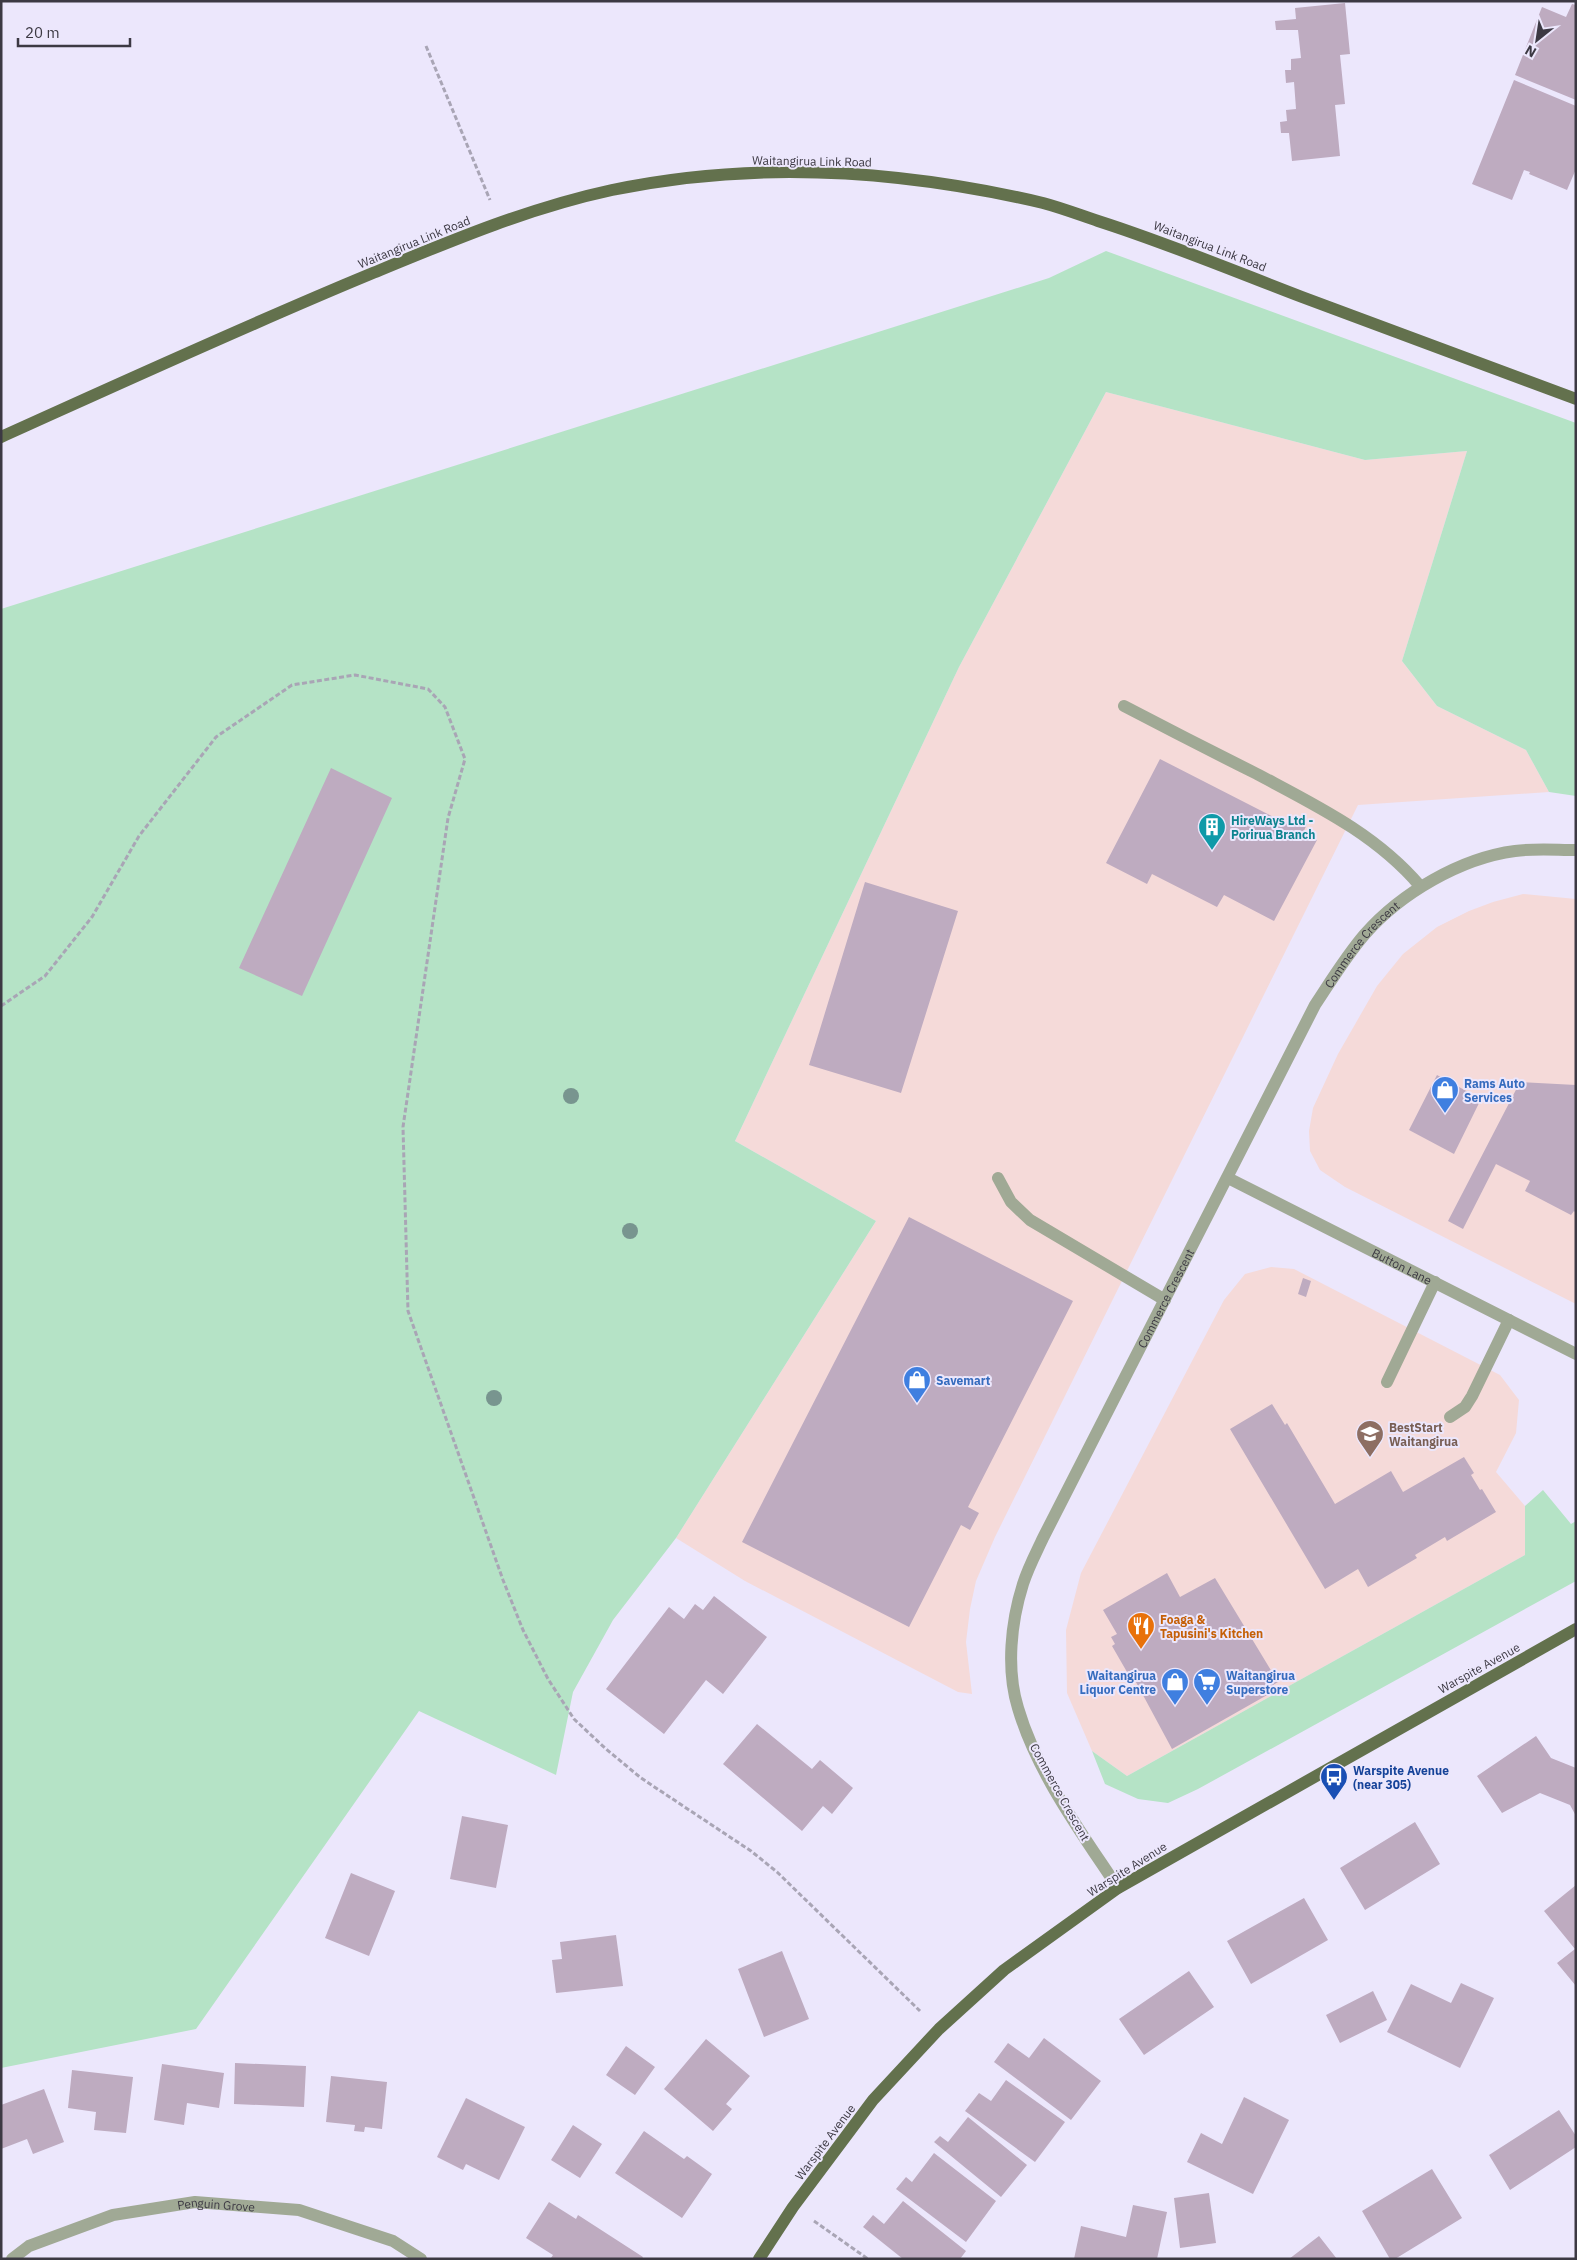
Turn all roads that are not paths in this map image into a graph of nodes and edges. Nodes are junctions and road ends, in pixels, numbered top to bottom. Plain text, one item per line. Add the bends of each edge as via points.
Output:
1 (1576, 399) edge
2 (1, 437) edge
3 (1124, 706) dead end
4 (1576, 850) edge
5 (1420, 886) junction
6 (998, 1178) dead end
7 (1228, 1178) junction
8 (1435, 1282) junction
9 (1165, 1300) junction
10 (1509, 1320) junction
11 (1576, 1354) edge
12 (1387, 1382) dead end
13 (1450, 1417) dead end
14 (1576, 1629) edge
15 (1118, 1888) junction
16 (12, 2259) edge
17 (421, 2259) edge
18 (759, 2259) edge

1 - 2 main road, Waitangirua Link Road via 1164,242 1047,204 953,184 852,173 770,172 685,178 548,206 437,246
3 - 5 street via 1325,810 1386,853
4 - 5 street, Commerce Crescent via 1515,851 1475,862
5 - 7 street, Commerce Crescent via 1365,933 1324,991
6 - 9 street via 1010,1202 1030,1220
7 - 8 street, Button Lane
7 - 9 street, Commerce Crescent
8 - 10 street, Button Lane
8 - 12 street
9 - 15 street, Commerce Crescent via 1023,1582 1011,1668 1018,1708 1036,1755 1068,1812
10 - 11 street, Button Lane
10 - 13 street via 1472,1396 1465,1407
14 - 15 main road, Warspite Avenue
15 - 18 main road, Warspite Avenue via 1004,1970 939,2029 873,2100 793,2207
16 - 17 street, Penguin Grove via 29,2246 113,2215 195,2202 298,2210 393,2241

